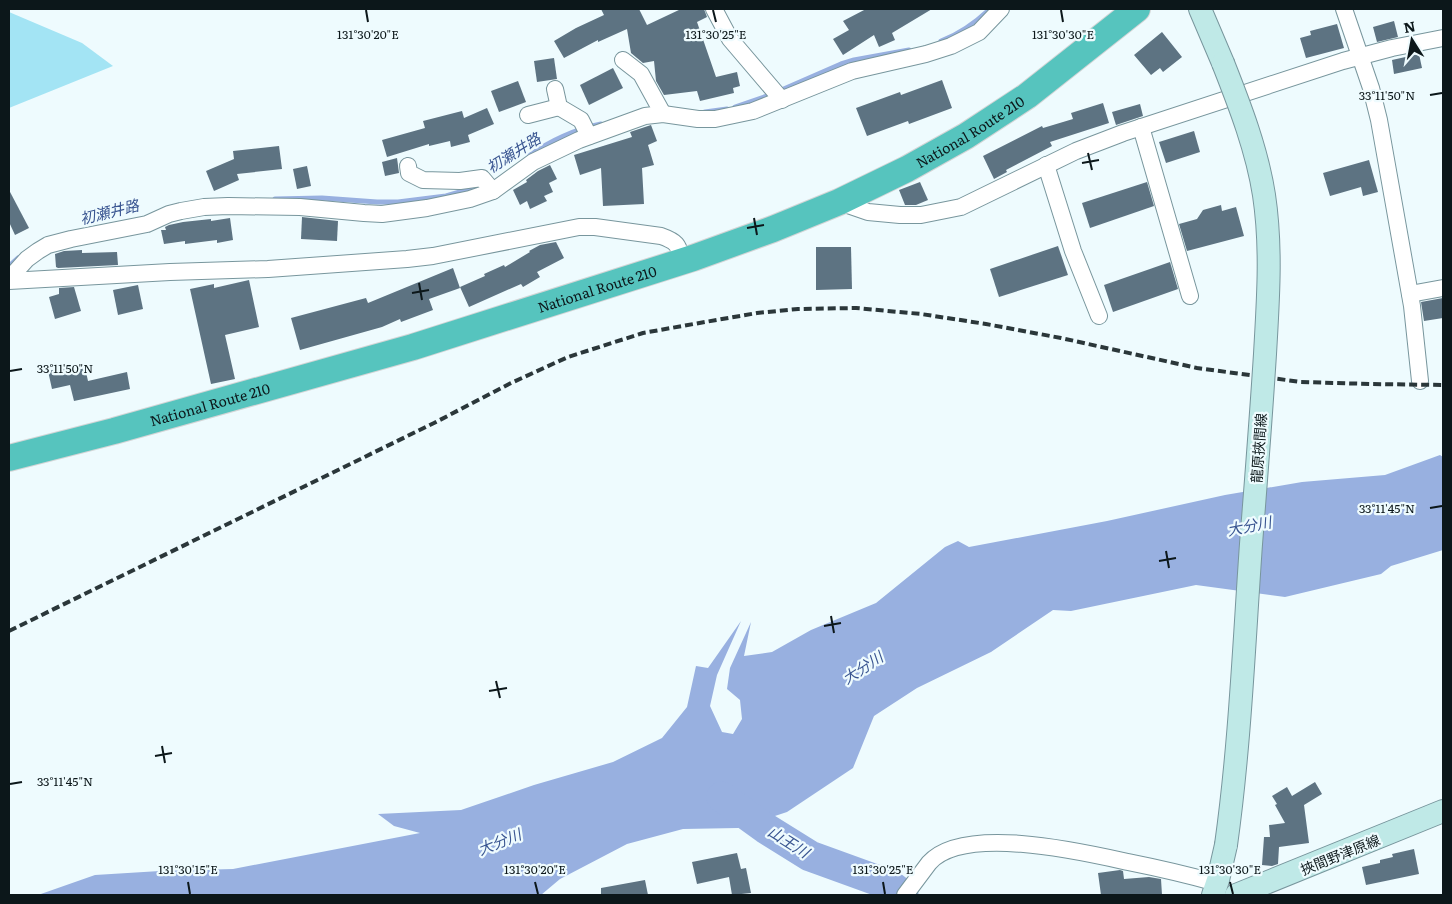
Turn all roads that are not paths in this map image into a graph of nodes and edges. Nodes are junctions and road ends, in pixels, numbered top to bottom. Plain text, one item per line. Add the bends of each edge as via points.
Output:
1 (714, 9) edge
2 (1001, 9) edge
3 (1137, 9) edge
4 (1200, 9) edge
5 (1344, 9) edge
6 (1443, 38) edge
7 (1360, 56) junction
8 (623, 60) dead end
9 (556, 89) dead end
10 (782, 100) junction
11 (559, 107) junction
12 (663, 114) junction
13 (528, 115) dead end
14 (1141, 127) junction
15 (589, 136) junction
16 (1046, 165) junction
17 (408, 166) dead end
18 (493, 190) junction
19 (840, 202) junction
20 (683, 261) junction
21 (9, 280) edge
22 (1443, 288) edge
23 (1410, 294) junction
24 (1190, 296) dead end
25 (1099, 316) dead end
26 (1420, 381) dead end
27 (9, 458) edge
28 (1443, 811) edge
29 (1215, 889) edge
30 (905, 895) edge
31 (1236, 895) edge

1 - 10 street via 730,39
2 - 10 street via 979,32 951,46 852,71
3 - 19 highway, National Route 210 via 1052,77 991,120 936,153
4 - 29 main road, 龍原挾間線, bridge via 1249,133 1264,194 1269,276 1232,798 1226,845
5 - 7 street
6 - 7 street
7 - 14 street
7 - 23 street via 1378,120
8 - 12 street via 640,74
9 - 11 street
10 - 12 street via 753,111 715,119
11 - 13 street
11 - 15 street via 581,120
12 - 15 street via 646,116
14 - 16 street
14 - 24 street
15 - 18 street via 533,162
16 - 19 street via 966,205 928,214 876,213
16 - 25 street via 1073,251
17 - 18 street via 409,173 422,180 482,178
18 - 21 street via 457,202 390,213 228,206 181,211 148,224 48,246 27,260
19 - 20 highway, National Route 210
20 - 21 street via 676,242 671,239 579,226 407,259 268,269
20 - 27 highway, National Route 210 via 338,369
22 - 23 street
23 - 26 street
28 - 31 main road, 挾間野津原線
29 - 30 street via 1171,871 1083,852 1007,843 963,845 949,850 934,858

